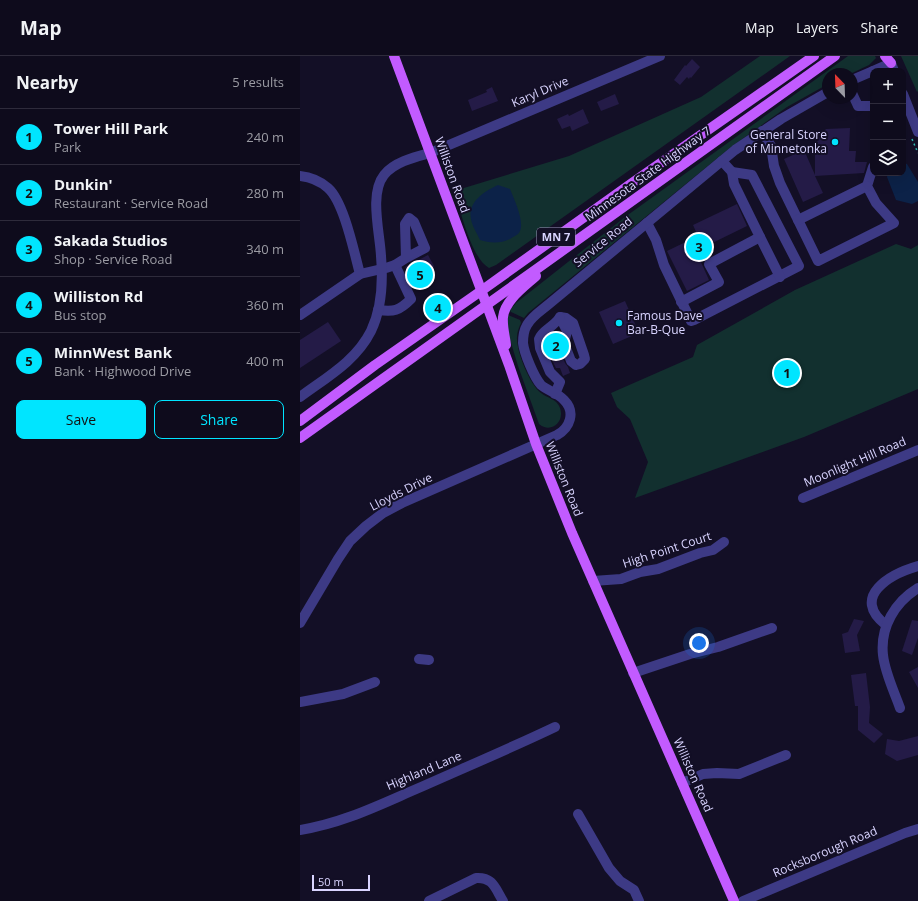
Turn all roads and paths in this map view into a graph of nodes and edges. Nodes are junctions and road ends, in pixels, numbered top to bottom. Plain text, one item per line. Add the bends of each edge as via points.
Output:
1 (394, 56) edge
2 (660, 56) edge
3 (814, 56) edge
4 (835, 56) edge
5 (839, 56) edge
6 (890, 62) edge
7 (824, 64) junction
8 (879, 68) edge
9 (870, 72) edge
10 (858, 77) edge
11 (822, 95) edge
12 (906, 102) edge
13 (857, 104) edge
14 (870, 106) edge
15 (762, 131) junction
16 (918, 132) edge
17 (430, 153) junction
18 (722, 161) junction
19 (732, 172) junction
20 (300, 176) edge
21 (870, 176) edge
22 (867, 186) junction
23 (798, 220) junction
24 (647, 223) junction
25 (760, 237) junction
26 (562, 251) junction
27 (406, 258) dead end
28 (395, 265) junction
29 (382, 270) junction
30 (360, 274) junction
31 (780, 277) junction
32 (482, 291) junction
33 (680, 302) junction
34 (486, 305) junction
35 (378, 310) junction
36 (300, 314) edge
37 (560, 317) dead end
38 (509, 365) junction
39 (555, 394) junction
40 (300, 396) edge
41 (300, 421) edge
42 (300, 438) edge
43 (536, 444) junction
44 (918, 450) edge
45 (803, 498) dead end
46 (724, 542) dead end
47 (918, 566) edge
48 (593, 581) junction
49 (918, 588) edge
50 (300, 623) edge
51 (886, 625) junction
52 (772, 628) dead end
53 (633, 673) junction
54 (375, 682) dead end
55 (300, 702) edge
56 (900, 708) dead end
57 (555, 727) dead end
58 (786, 755) dead end
59 (682, 783) junction
60 (578, 814) dead end
61 (918, 829) edge
62 (300, 830) edge
63 (429, 901) edge
64 (503, 901) edge
65 (639, 901) edge
66 (734, 901) edge
67 (743, 901) edge

1 - 17 main road, Williston Road
2 - 17 street, Karyl Drive
3 - 32 main road, Minnesota State Highway 7 / MN 7
4 - 7 main road, Minnesota State Highway 7 / MN 7
5 - 7 main road
6 - 8 street
7 - 26 main road, Minnesota State Highway 7 / MN 7
9 - 10 street
11 - 15 street, Service Road
12 - 16 street
13 - 14 street
15 - 18 street, Service Road
15 - 23 street via 771,146 780,183
17 - 29 street, Karyl Drive via 393,167 378,185 376,198
17 - 32 main road, Williston Road
18 - 19 street
18 - 24 street, Service Road
19 - 25 street via 734,184
19 - 31 street via 752,175 799,266
20 - 30 street via 318,181 336,197 342,208
21 - 22 street
22 - 23 street
22 - 23 street via 876,203 894,223 818,261
24 - 33 street
24 - 39 street, Service Road via 528,323 524,336 525,348 536,378
25 - 31 street
25 - 33 street via 709,264 719,282
26 - 34 main road, Minnesota State Highway 7 / MN 7
26 - 38 main road via 507,304 502,322
27 - 28 street
28 - 29 street
28 - 35 street via 411,299 404,307 391,312
29 - 30 street
29 - 35 street, Karyl Drive
30 - 36 street
31 - 33 street via 691,321
32 - 34 main road, Williston Road
32 - 41 main road, Minnesota State Highway 7 / MN 7
34 - 38 main road, Williston Road
34 - 42 main road, Minnesota State Highway 7 / MN 7
35 - 40 street, Karyl Drive via 371,330 354,356
37 - 39 street via 539,339 550,372 560,382
38 - 43 main road, Williston Road
39 - 43 street, Service Road via 568,406 569,424 562,433
43 - 48 main road, Williston Road
43 - 50 street, Lloyds Drive via 383,513 350,541
44 - 45 street, Moonlight Hill Road
46 - 48 street, High Point Court via 713,550 658,569 621,579
47 - 51 street via 892,576 874,594 871,602 874,612
48 - 53 main road, Williston Road
49 - 51 street via 902,600
51 - 56 street via 883,656
52 - 53 street
53 - 59 main road, Williston Road
54 - 55 street via 343,694
57 - 62 street, Highland Lane via 351,817 321,827
58 - 59 street via 739,774 702,774
59 - 66 main road, Williston Road
60 - 65 street via 609,868 620,881 634,890
61 - 67 street, Rocksborough Road
63 - 64 street via 476,878 482,878 489,880

